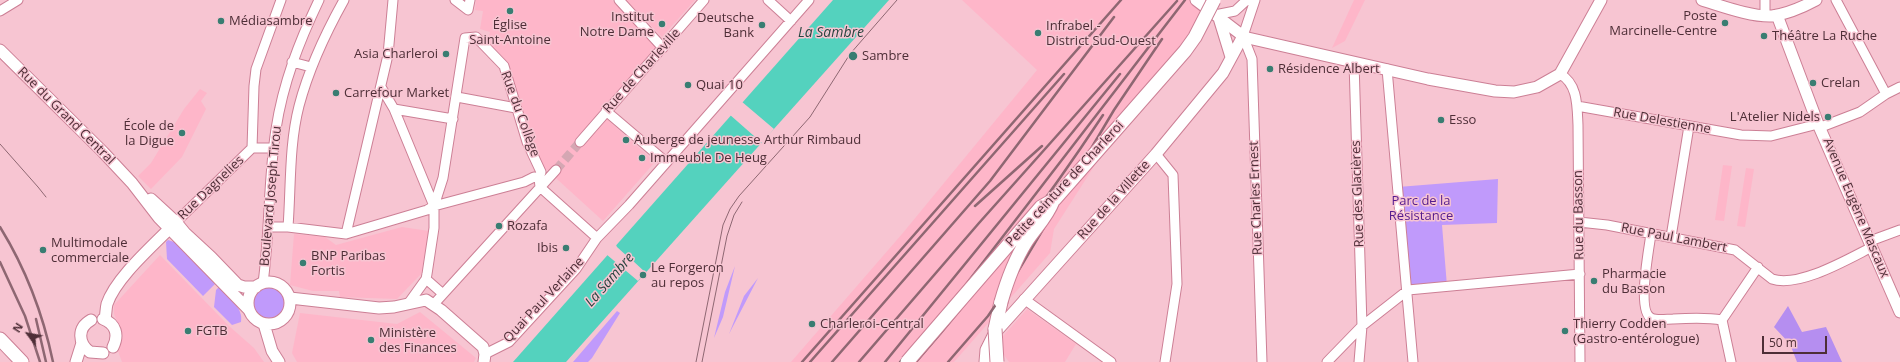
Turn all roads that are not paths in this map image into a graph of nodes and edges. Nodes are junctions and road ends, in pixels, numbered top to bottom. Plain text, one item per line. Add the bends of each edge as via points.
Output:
1 (18, 0) edge
2 (281, 0) edge
3 (319, 0) edge
4 (344, 0) edge
5 (393, 0) edge
6 (455, 0) edge
7 (470, 0) edge
8 (619, 0) edge
9 (704, 0) edge
10 (768, 0) edge
11 (809, 0) edge
12 (1196, 0) edge
13 (1214, 0) edge
14 (1247, 0) edge
15 (1255, 0) edge
16 (1601, 0) edge
17 (1702, 0) edge
18 (1765, 0) edge
19 (1816, 0) edge
20 (1836, 0) edge
21 (0, 11) edge
22 (1777, 15) junction
23 (1217, 16) junction
24 (1764, 16) junction
25 (791, 20) junction
26 (1243, 36) junction
27 (663, 48) junction
28 (0, 50) edge
29 (1231, 57) junction
30 (292, 62) junction
31 (1354, 62) junction
32 (311, 67) junction
33 (1387, 69) junction
34 (1560, 74) junction
35 (382, 87) junction
36 (1900, 87) edge
37 (1886, 94) junction
38 (457, 97) junction
39 (1577, 106) junction
40 (516, 108) junction
41 (394, 109) junction
42 (606, 111) junction
43 (453, 119) junction
44 (1689, 126) junction
45 (1820, 126) junction
46 (580, 142) tunnel mouth
47 (252, 148) junction
48 (274, 148) junction
49 (1156, 154) junction
50 (666, 162) junction
51 (556, 170) tunnel mouth
52 (540, 183) junction
53 (1054, 199) junction
54 (434, 206) junction
55 (1579, 222) junction
56 (173, 225) junction
57 (268, 227) junction
58 (288, 227) junction
59 (1900, 230) edge
60 (346, 234) junction
61 (1651, 234) junction
62 (1670, 237) junction
63 (597, 238) junction
64 (1871, 244) junction
65 (1758, 267) junction
66 (1580, 274) junction
67 (426, 279) junction
68 (260, 285) junction
69 (1408, 290) junction
70 (443, 294) junction
71 (290, 298) junction
72 (1024, 299) junction
73 (408, 304) junction
74 (434, 304) junction
75 (249, 310) junction
76 (1900, 312) edge
77 (91, 320) dead end
78 (1722, 320) junction
79 (264, 324) junction
80 (1362, 326) junction
81 (0, 339) edge
82 (82, 343) junction
83 (113, 347) dead end
84 (102, 356) edge
85 (484, 358) edge
86 (22, 362) edge
87 (76, 362) edge
88 (279, 362) edge
89 (907, 362) edge
90 (984, 362) edge
91 (996, 362) edge
92 (1111, 362) edge
93 (1165, 362) edge
94 (1262, 362) edge
95 (1327, 362) edge
96 (1359, 362) edge
97 (1413, 362) edge
98 (1580, 362) edge
99 (1730, 362) edge

1 - 21 street
2 - 47 street, Boulevard Joseph Tirou via 256,69
3 - 30 street, Boulevard Joseph Tirou
4 - 32 street, Boulevard Joseph Tirou via 318,48
5 - 35 street via 390,46
6 - 7 street via 468,10
8 - 27 street
9 - 27 street, Rue de Charleville
10 - 25 street
11 - 25 street, Quai Paul Verlaine
12 - 23 main road
13 - 53 highway, Petite ceinture de Charleroi, bridge via 1195,37 1184,51
14 - 23 street via 1235,11
15 - 26 street
16 - 34 main road
17 - 24 main road
18 - 24 street
19 - 22 main road
20 - 37 street
22 - 24 main road
22 - 45 main road, Avenue Eugène Mascaux
23 - 26 main road
23 - 29 main road
25 - 50 street, Quai Paul Verlaine
26 - 29 main road, Rue de la Villette
26 - 31 main road
26 - 94 street, Rue Charles Ernest via 1252,59
27 - 42 street, Rue de Charleville
28 - 56 main road, Rue du Grand Central
29 - 49 main road, Rue de la Villette via 1223,73
30 - 32 street
30 - 48 street, Boulevard Joseph Tirou via 282,99
31 - 33 main road
31 - 80 street, Rue des Glacières
32 - 58 street, Boulevard Joseph Tirou via 294,132
33 - 34 main road via 1435,80 1514,92 1537,88
33 - 69 street
34 - 39 street, Rue du Basson via 1572,85
35 - 41 street
35 - 60 street
36 - 37 street, Rue Delestienne
37 - 45 street, Rue Delestienne via 1860,112
38 - 40 street
38 - 40 street, Rue du Collège via 465,38 476,37 504,66
38 - 43 street
39 - 44 street, Rue Delestienne
39 - 55 street, Rue du Basson
40 - 52 street, Rue du Collège via 527,142 541,172
41 - 43 street
41 - 54 street
42 - 46 street, Rue de Charleville
42 - 50 street
43 - 54 street via 443,178
44 - 45 street, Rue Delestienne via 1741,135 1771,136
44 - 62 street
45 - 64 main road, Avenue Eugène Mascaux
47 - 48 street
47 - 56 street, Rue Dagnelies
48 - 57 street, Boulevard Joseph Tirou
49 - 72 main road, Rue de la Villette
49 - 93 street via 1173,175 1177,284
50 - 63 street, Quai Paul Verlaine
51 - 52 street
52 - 54 street via 534,177 524,182
52 - 63 street
52 - 70 street
53 - 89 highway, Petite ceinture de Charleroi, bridge via 1041,207
53 - 91 highway, bridge via 1049,211 1020,253 1006,283 996,329
54 - 60 street
54 - 67 street via 434,228
55 - 61 street, Rue Paul Lambert
55 - 66 street, Rue du Basson
56 - 68 main road, Rue du Grand Central via 211,257 238,285
56 - 75 main road, Rue du Grand Central
56 - 83 main road via 123,276 110,297 104,319 115,328 117,334
57 - 58 street
57 - 68 street, Boulevard Joseph Tirou
58 - 60 street
59 - 64 street, Rue Paul Lambert
61 - 62 street, Rue Paul Lambert
61 - 78 street via 1644,291 1646,313 1651,318 1658,319
62 - 65 street, Rue Paul Lambert via 1735,250
63 - 85 street, Quai Paul Verlaine via 576,269 509,342
64 - 65 street, Rue Paul Lambert via 1819,272 1788,281 1772,279
64 - 76 main road, Avenue Eugène Mascaux
65 - 78 street
66 - 69 street
66 - 98 street, Rue du Basson
67 - 70 street
67 - 73 street
68 - 71 main road via 269,282 280,285
68 - 75 main road via 249,297
69 - 80 street
69 - 97 street
70 - 74 street
71 - 73 main road via 379,308
71 - 79 main road via 290,308 285,317 276,323
72 - 90 main road, Rue de la Villette via 990,340
72 - 92 street
73 - 74 main road via 426,300
74 - 85 main road via 483,347
75 - 79 main road
77 - 82 main road via 81,331
78 - 99 street
79 - 88 main road via 272,351
80 - 95 street
80 - 96 street, Rue des Glacières
81 - 86 highway
82 - 84 main road via 90,352
82 - 87 main road

